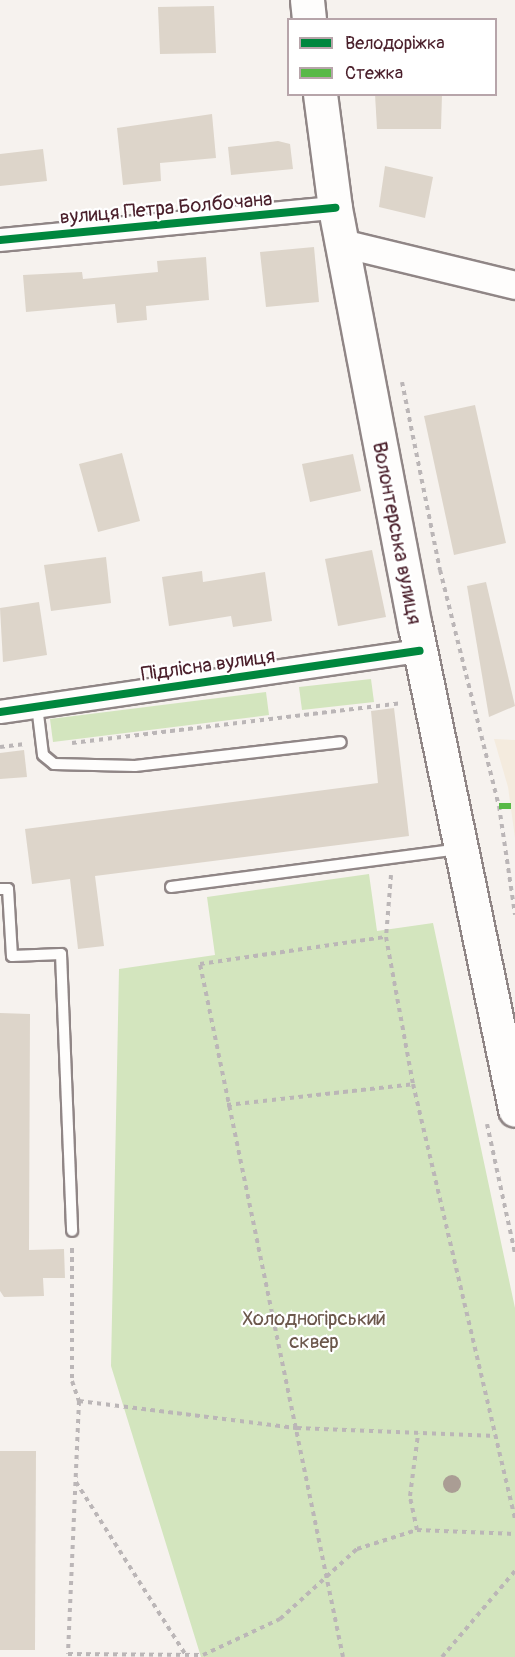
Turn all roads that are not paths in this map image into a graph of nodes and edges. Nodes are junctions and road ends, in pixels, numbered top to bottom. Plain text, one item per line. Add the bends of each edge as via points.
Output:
1 (307, 0) edge
2 (309, 18) edge
3 (320, 96) edge
4 (335, 208) junction
5 (0, 240) edge
6 (342, 243) junction
7 (515, 285) edge
8 (420, 651) junction
9 (37, 706) junction
10 (0, 712) edge
11 (341, 742) dead end
12 (459, 849) junction
13 (171, 887) dead end
14 (0, 889) edge
15 (515, 1110) edge
16 (72, 1231) road end

1 - 2 main road
3 - 4 main road, Волонтерська вулиця
4 - 5 street, вулиця Петра Болбочана
4 - 6 main road, Волонтерська вулиця
6 - 7 street
6 - 8 main road, Волонтерська вулиця
8 - 9 street, Підлісна вулиця
8 - 12 main road, Волонтерська вулиця
9 - 10 street, Підлісна вулиця
9 - 11 lane via 43,755 54,764 135,766
12 - 13 lane
12 - 15 main road, Волонтерська вулиця
14 - 16 lane via 8,889 12,956 61,954

